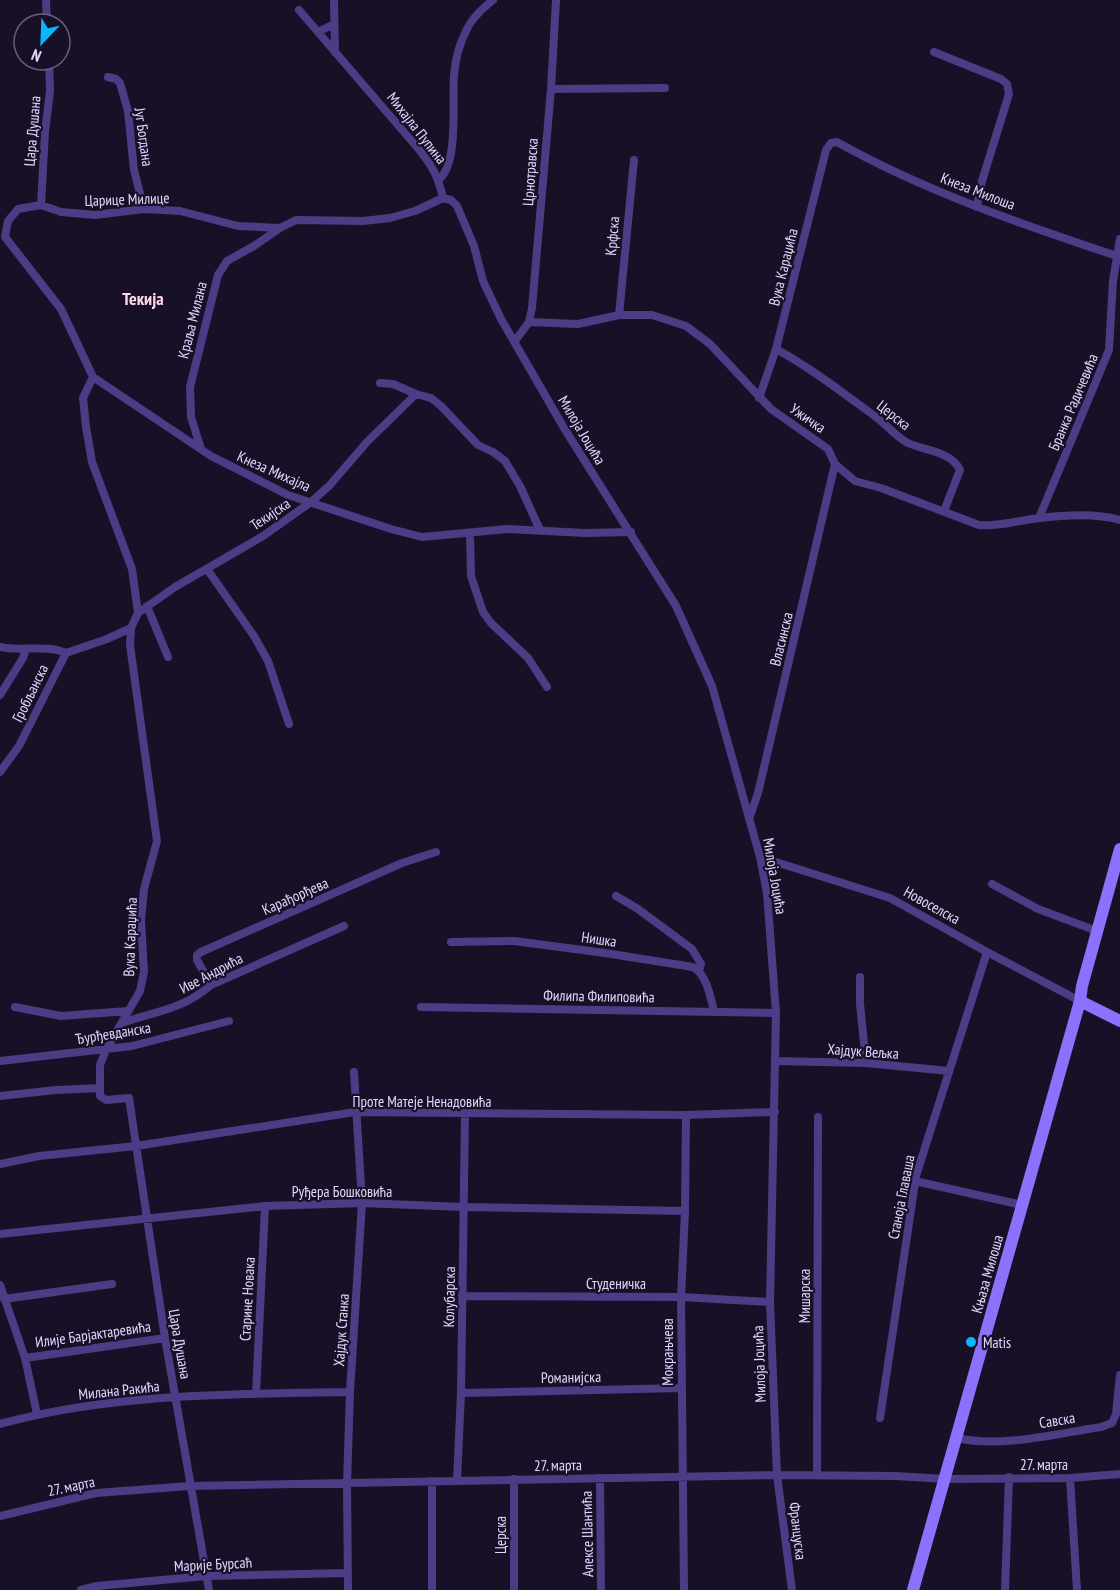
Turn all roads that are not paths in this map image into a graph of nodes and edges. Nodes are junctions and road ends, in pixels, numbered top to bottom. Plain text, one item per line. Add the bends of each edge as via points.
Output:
1 (334, 0) edge
2 (493, 0) edge
3 (556, 0) edge
4 (299, 10) dead end
5 (334, 24) junction
6 (318, 32) junction
7 (335, 52) junction
8 (934, 52) dead end
9 (49, 72) edge
10 (108, 77) dead end
11 (665, 88) dead end
12 (551, 89) junction
13 (831, 143) joint
14 (633, 160) dead end
15 (439, 179) junction
16 (443, 198) junction
17 (41, 205) junction
18 (977, 207) junction
19 (144, 209) junction
20 (280, 228) junction
21 (1120, 239) edge
22 (1118, 257) edge
23 (619, 315) junction
24 (529, 322) junction
25 (515, 340) junction
26 (776, 349) junction
27 (93, 377) junction
28 (380, 383) dead end
29 (416, 394) junction
30 (759, 398) junction
31 (201, 450) junction
32 (835, 464) junction
33 (311, 502) junction
34 (944, 511) junction
35 (1119, 517) edge
36 (1039, 518) junction
37 (540, 530) junction
38 (630, 532) junction
39 (470, 533) junction
40 (207, 569) junction
41 (147, 606) junction
42 (138, 613) junction
43 (131, 628) junction
44 (0, 647) edge
45 (26, 649) junction
46 (66, 653) junction
47 (168, 657) dead end
48 (547, 687) dead end
49 (0, 695) edge
50 (289, 724) dead end
51 (0, 772) edge
52 (749, 819) junction
53 (1120, 849) edge
54 (436, 852) dead end
55 (760, 857) junction
56 (1120, 879) edge
57 (992, 884) dead end
58 (616, 896) dead end
59 (344, 926) dead end
60 (1097, 932) junction
61 (451, 942) dead end
62 (987, 952) junction
63 (699, 971) junction
64 (860, 977) dead end
65 (211, 985) junction
66 (1080, 1001) junction
67 (15, 1007) dead end
68 (421, 1007) dead end
69 (128, 1011) junction
70 (714, 1011) junction
71 (776, 1013) junction
72 (229, 1021) dead end
73 (1120, 1021) edge
74 (122, 1023) junction
75 (106, 1050) junction
76 (0, 1061) edge
77 (776, 1061) junction
78 (866, 1063) junction
79 (949, 1071) junction
80 (354, 1072) dead end
81 (100, 1088) junction
82 (0, 1096) edge
83 (355, 1112) junction
84 (775, 1112) junction
85 (465, 1114) junction
86 (686, 1115) junction
87 (818, 1117) dead end
88 (136, 1146) junction
89 (0, 1164) edge
90 (915, 1180) junction
91 (362, 1203) junction
92 (1022, 1205) junction
93 (265, 1206) junction
94 (463, 1207) junction
95 (685, 1211) junction
96 (146, 1219) junction
97 (0, 1234) edge
98 (112, 1284) dead end
99 (0, 1286) edge
100 (462, 1296) junction
101 (681, 1297) junction
102 (4, 1299) junction
103 (770, 1302) junction
104 (165, 1338) junction
105 (25, 1358) junction
106 (1120, 1375) edge
107 (681, 1388) junction
108 (350, 1392) junction
109 (461, 1393) junction
110 (256, 1394) junction
111 (176, 1398) junction
112 (37, 1414) junction
113 (880, 1418) dead end
114 (0, 1424) edge
115 (956, 1438) junction
116 (1120, 1474) edge
117 (777, 1475) junction
118 (817, 1475) junction
119 (682, 1477) junction
120 (600, 1478) junction
121 (1009, 1478) junction
122 (1070, 1478) junction
123 (514, 1479) junction
124 (945, 1479) junction
125 (457, 1480) junction
126 (432, 1481) junction
127 (348, 1484) junction
128 (190, 1486) junction
129 (0, 1516) edge
130 (348, 1573) junction
131 (206, 1576) junction
132 (98, 1588) edge
133 (81, 1590) edge
134 (209, 1590) edge
135 (348, 1590) edge
136 (432, 1590) edge
137 (514, 1590) edge
138 (601, 1590) edge
139 (684, 1590) edge
140 (792, 1590) edge
141 (913, 1590) edge
142 (1005, 1590) edge
143 (1077, 1590) edge

1 - 5 street
2 - 15 street via 466,29 457,54 452,145 444,176
3 - 12 street, Црнотравска
4 - 6 street, Михајла Пупина
5 - 6 street
5 - 7 street
6 - 7 street, Михајла Пупина
7 - 15 street, Михајла Пупина via 416,146
8 - 18 street via 1007,84 1007,107
9 - 17 street, Цара Душана
10 - 19 street, Југ Богдана via 120,83 128,111 134,170
11 - 12 street
12 - 24 street, Црнотравска
13 - 18 street, Кнеза Милоша via 837,142 881,166
13 - 26 street, Вука Караџића via 826,150
14 - 23 street, Крфска
15 - 16 street, Михајла Пупина
16 - 20 street, Царице Милице via 390,218 296,220
16 - 25 street via 451,200 461,214 483,281
17 - 19 street, Царице Милице via 61,212 95,215
17 - 27 street via 18,208 8,221 5,237 61,309
18 - 22 street, Кнеза Милоша
19 - 20 street, Царице Милице via 180,211 238,226
20 - 31 street, Краља Милана via 227,261 218,275 190,387 191,417
21 - 22 street, Бранка Радичевића
22 - 36 street, Бранка Радичевића via 1109,350
23 - 24 street, Ужичка via 578,324
23 - 30 street, Ужичка via 652,315 686,326 710,344
24 - 25 street, Црнотравска
25 - 38 street, Милоја Јоцића via 564,428
26 - 30 street, Вука Караџића
26 - 34 street, Церска via 807,366 908,443 953,459 960,470
27 - 31 street, Кнеза Михајла
27 - 42 street via 83,398 92,462 132,569
28 - 29 street
29 - 33 street, Текијска
29 - 37 street via 431,398 478,445 505,461
30 - 32 street, Ужичка via 828,449
31 - 33 street, Кнеза Михајла via 288,495
32 - 34 street, Ужичка via 855,481
32 - 52 street, Власинска via 764,771
33 - 39 street, Кнеза Михајла via 422,537
33 - 40 street, Текијска
34 - 36 street, Ужичка via 990,526
35 - 36 street, Ужичка
37 - 38 street, Кнеза Михајла
37 - 39 street, Кнеза Михајла
38 - 52 street, Милоја Јоцића via 676,606 712,686
39 - 48 street via 471,576 483,612 528,658
40 - 41 street, Текијска
40 - 50 street via 268,660
41 - 42 street, Текијска
41 - 47 street
42 - 43 street
43 - 46 street, Гробљанска
43 - 69 street, Вука Караџића via 130,645 158,841 144,889 144,972 140,991
44 - 45 street
45 - 46 street
45 - 49 street
46 - 51 street, Гробљанска via 19,746
52 - 55 street, Милоја Јоцића
53 - 60 main road, Књаза Милоша
54 - 65 street, Карађорђева via 402,863 201,952 197,960
55 - 62 street, Новоселска via 890,898
55 - 71 street, Милоја Јоцића via 767,892
56 - 66 main road, Књаза Милоша via 1090,983
57 - 60 street via 1038,909
58 - 63 street via 692,949 701,964
59 - 65 street, Иве Андрића
60 - 66 main road, Књаза Милоша
61 - 63 street, Нишка via 514,941 605,952
62 - 66 street, Новоселска
62 - 79 street, Станоја Главаша
63 - 70 street
64 - 78 street
65 - 74 street, Иве Андрића via 170,1010
66 - 73 main road
66 - 92 main road, Књаза Милоша
67 - 69 street via 61,1016
68 - 70 street, Филипа Филиповића
69 - 74 street, Вука Караџића
70 - 71 street, Филипа Филиповића
71 - 77 street, Милоја Јоцића
72 - 75 street, Ђурђевданска
74 - 75 street, Вука Караџића
75 - 76 street, Ђурђевданска
75 - 81 street, Вука Караџића via 100,1065
77 - 78 street, Хајдук Вељка
77 - 84 street, Милоја Јоцића
78 - 79 street, Хајдук Вељка
79 - 90 street, Станоја Главаша
80 - 83 street, Хајдук Станка
81 - 82 street
81 - 88 street, Цара Душана via 100,1098 129,1098
83 - 85 street, Проте Матеје Ненадовића
83 - 88 street, Проте Матеје Ненадовића
83 - 91 street, Хајдук Станка
84 - 86 street, Проте Матеје Ненадовића
84 - 103 street, Милоја Јоцића
85 - 86 street, Проте Матеје Ненадовића
85 - 94 street, Колубарска
86 - 95 street, Мокрањчева
87 - 118 street, Мишарска
88 - 89 street, Проте Матеје Ненадовића
88 - 96 street, Цара Душана
90 - 92 street
90 - 113 street, Станоја Главаша
91 - 93 street, Руђера Бошковића
91 - 94 street, Руђера Бошковића
91 - 108 street, Хајдук Станка
92 - 115 main road, Књаза Милоша
93 - 96 street, Руђера Бошковића
93 - 110 street, Старине Новака
94 - 95 street, Руђера Бошковића
94 - 100 street, Колубарска
95 - 101 street, Мокрањчева
96 - 97 street, Руђера Бошковића
96 - 104 street, Цара Душана
98 - 102 street
99 - 102 street
100 - 101 street, Студеничка
100 - 109 street, Колубарска
101 - 103 street, Студеничка
101 - 107 street, Мокрањчева
102 - 105 street
103 - 117 street, Милоја Јоцића
104 - 105 street, Илије Барјактаревића
104 - 111 street, Цара Душана
105 - 112 street
106 - 115 street, Савска via 1112,1423 1000,1442
107 - 109 street, Романијска
107 - 119 street, Мокрањчева
108 - 110 street, Милана Ракића
108 - 127 street, Хајдук Станка
109 - 125 street, Колубарска
110 - 111 street, Милана Ракића
111 - 112 street, Милана Ракића
111 - 128 street, Цара Душана
112 - 114 street, Милана Ракића
115 - 124 main road, Књаза Милоша
116 - 122 street, 27. марта
117 - 118 street, 27. марта
117 - 119 street, 27. марта
117 - 140 street, Француска
118 - 124 street, 27. марта
119 - 120 street, 27. марта
119 - 139 street, Мокрањчева
120 - 123 street, 27. марта
120 - 138 street, Алексе Шантића
121 - 122 street, 27. марта
121 - 124 street, 27. марта
121 - 142 street
122 - 143 street
123 - 125 street, 27. марта
123 - 137 street, Церска
124 - 141 main road, Књаза Милоша
125 - 126 street, 27. марта
126 - 127 street, 27. марта
126 - 136 street
127 - 128 street, 27. марта
127 - 130 street, Хајдук Станка
128 - 129 street, 27. марта via 96,1493
128 - 131 street, Цара Душана
130 - 131 street, Марије Бурсаћ
130 - 135 street, Хајдук Станка
131 - 132 street, Марије Бурсаћ
131 - 134 street, Цара Душана
132 - 133 street, Марије Бурсаћ

